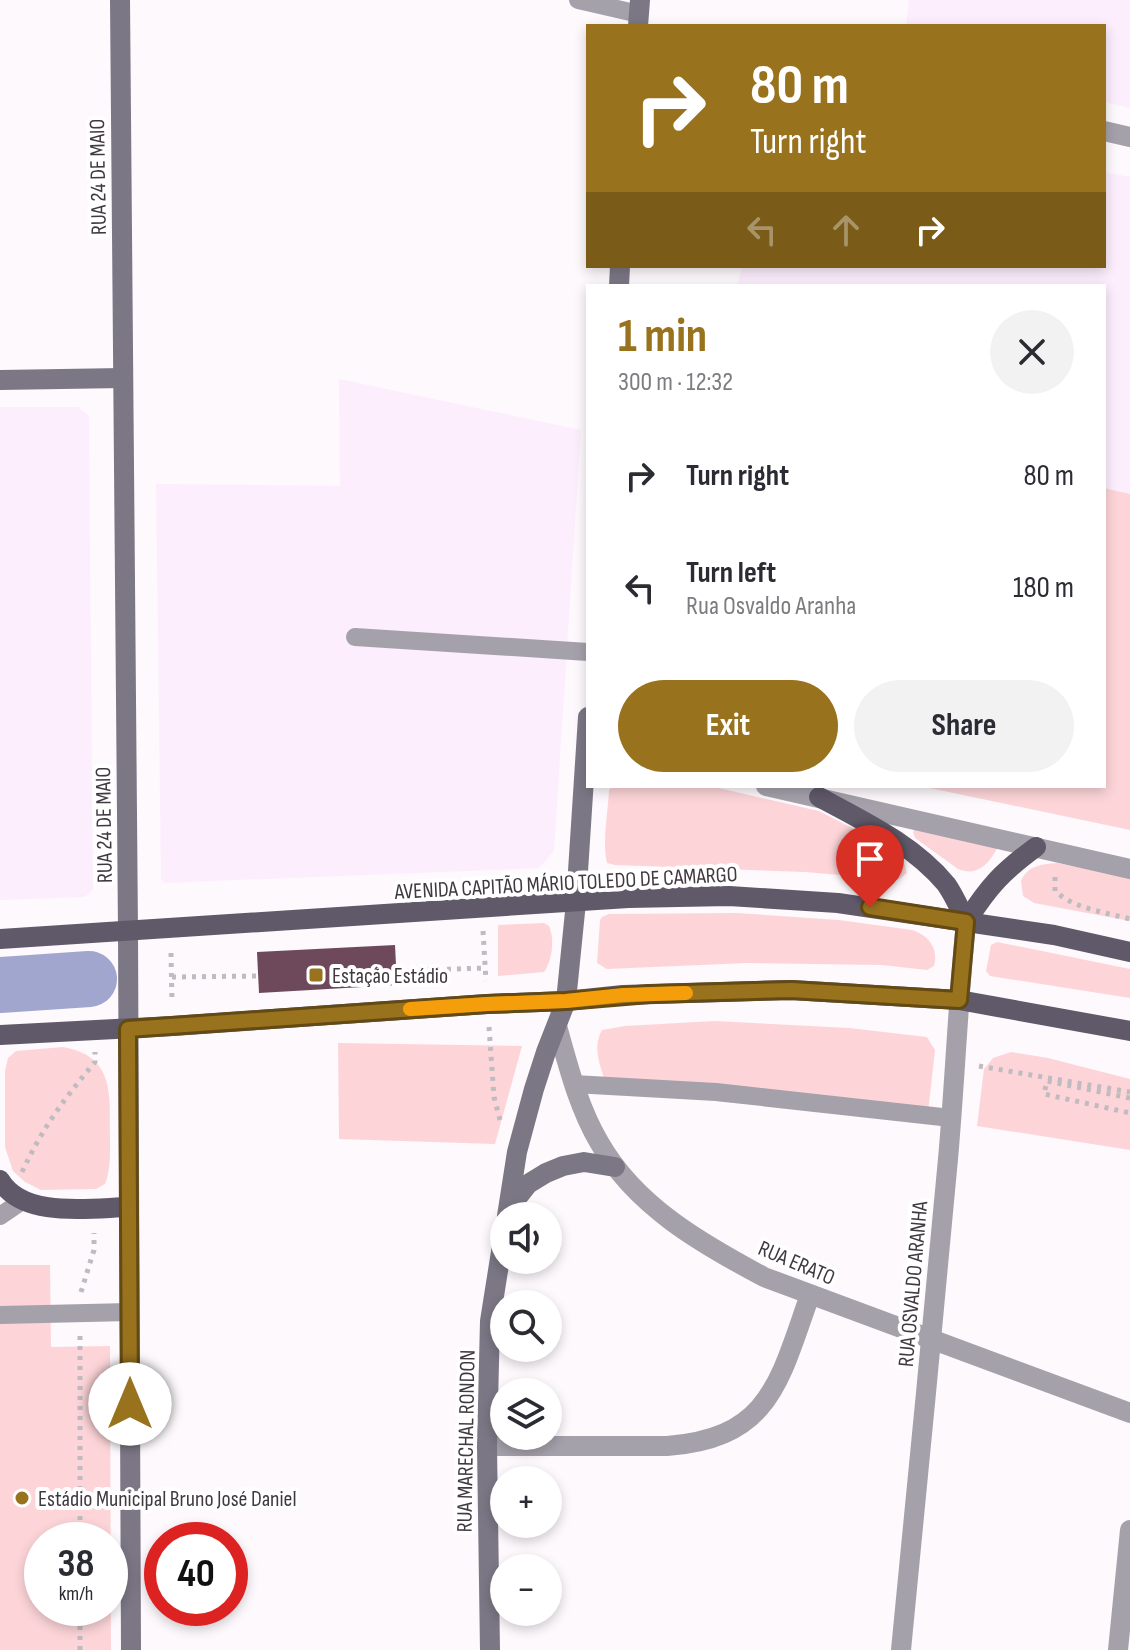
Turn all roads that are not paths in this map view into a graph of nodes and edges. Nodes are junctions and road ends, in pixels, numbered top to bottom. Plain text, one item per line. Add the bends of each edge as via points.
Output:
1 (120, 0) edge
2 (578, 0) edge
3 (639, 13) edge
4 (1106, 131) edge
5 (1130, 137) edge
6 (123, 378) junction
7 (0, 380) edge
8 (355, 637) dead end
9 (586, 652) edge
10 (586, 751) edge
11 (596, 788) edge
12 (776, 788) edge
13 (819, 797) junction
14 (583, 803) junction
15 (1036, 847) junction
16 (1130, 869) edge
17 (576, 902) junction
18 (966, 922) junction
19 (128, 931) junction
20 (0, 939) edge
21 (1130, 952) edge
22 (959, 1000) junction
23 (566, 1001) junction
24 (557, 1026) junction
25 (128, 1029) junction
26 (1130, 1031) edge
27 (0, 1035) edge
28 (574, 1084) junction
29 (951, 1118) junction
30 (615, 1167) junction
31 (11, 1192) edge
32 (510, 1202) edge
33 (515, 1202) edge
34 (129, 1207) junction
35 (0, 1216) edge
36 (497, 1274) edge
37 (810, 1295) junction
38 (130, 1312) junction
39 (0, 1315) edge
40 (932, 1338) junction
41 (1130, 1413) edge
42 (487, 1446) junction
43 (1130, 1530) edge
44 (131, 1650) edge
45 (490, 1650) edge
46 (901, 1650) edge
47 (1118, 1650) edge

1 - 6 street, RUA 24 DE MAIO
2 - 3 lane
4 - 5 street
6 - 7 street
6 - 19 street, RUA 24 DE MAIO
8 - 9 lane
10 - 14 street
11 - 14 street
12 - 13 street
13 - 15 street
13 - 18 main road via 915,854 948,887
14 - 17 street
15 - 16 street
15 - 18 main road via 997,878
17 - 18 main road, AVENIDA CAPITÃO MÁRIO TOLEDO DE CAMARGO via 784,898
17 - 19 main road, AVENIDA CAPITÃO MÁRIO TOLEDO DE CAMARGO
17 - 23 street
18 - 21 main road, AVENIDA CAPITÃO MÁRIO TOLEDO DE CAMARGO
18 - 22 street, RUA OSVALDO ARANHA
19 - 20 main road, AVENIDA CAPITÃO MÁRIO TOLEDO DE CAMARGO
19 - 25 street, RUA 24 DE MAIO
22 - 23 main road via 791,990
22 - 26 main road
22 - 29 street, RUA OSVALDO ARANHA
23 - 24 street
23 - 25 main road
24 - 28 street, RUA ERATO
24 - 32 street via 534,1089
25 - 27 main road
25 - 34 street, RUA 24 DE MAIO
28 - 29 lane via 716,1092
28 - 30 street, RUA ERATO
29 - 40 street, RUA OSVALDO ARANHA
30 - 33 street via 584,1162 563,1166 528,1184
30 - 37 street, RUA ERATO via 635,1190 714,1251
31 - 34 main road via 49,1208
31 - 35 lane
34 - 38 street, RUA 24 DE MAIO
36 - 42 street, RUA MARECHAL RONDON via 490,1321
37 - 40 street, RUA ERATO
37 - 42 street via 771,1393 741,1426 718,1437 667,1446
38 - 39 lane
38 - 44 street, RUA 24 DE MAIO
40 - 41 street, RUA ERATO
40 - 46 street, RUA OSVALDO ARANHA
42 - 45 street, RUA MARECHAL RONDON
43 - 47 street

